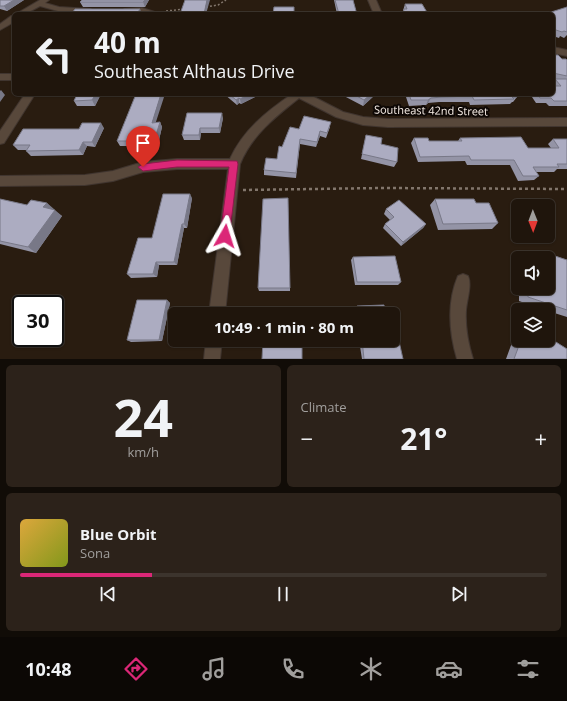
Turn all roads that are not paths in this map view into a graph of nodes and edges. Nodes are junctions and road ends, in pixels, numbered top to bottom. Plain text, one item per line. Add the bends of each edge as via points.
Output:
1 (372, 0) edge
2 (42, 1) edge
3 (98, 11) edge
4 (120, 11) edge
5 (23, 12) edge
6 (154, 12) edge
7 (377, 12) edge
8 (12, 19) edge
9 (0, 28) edge
10 (555, 50) edge
11 (567, 52) edge
12 (0, 77) edge
13 (12, 77) edge
14 (29, 96) edge
15 (296, 96) edge
16 (303, 96) edge
17 (567, 122) edge
18 (0, 140) edge
19 (234, 164) junction
20 (0, 181) edge
21 (463, 281) dead end
22 (218, 307) edge
23 (213, 347) edge
24 (212, 359) edge
25 (465, 359) edge

1 - 7 street
2 - 3 street via 72,11
2 - 5 street
4 - 6 street
8 - 9 street
10 - 11 street
12 - 13 street
14 - 18 street
15 - 19 street via 270,114 252,132 239,149
16 - 17 street, Southeast 42nd Street via 340,115 363,121
19 - 20 street via 170,164 143,167 112,176 85,180
19 - 22 street
21 - 25 street via 458,300 458,324
23 - 24 street

